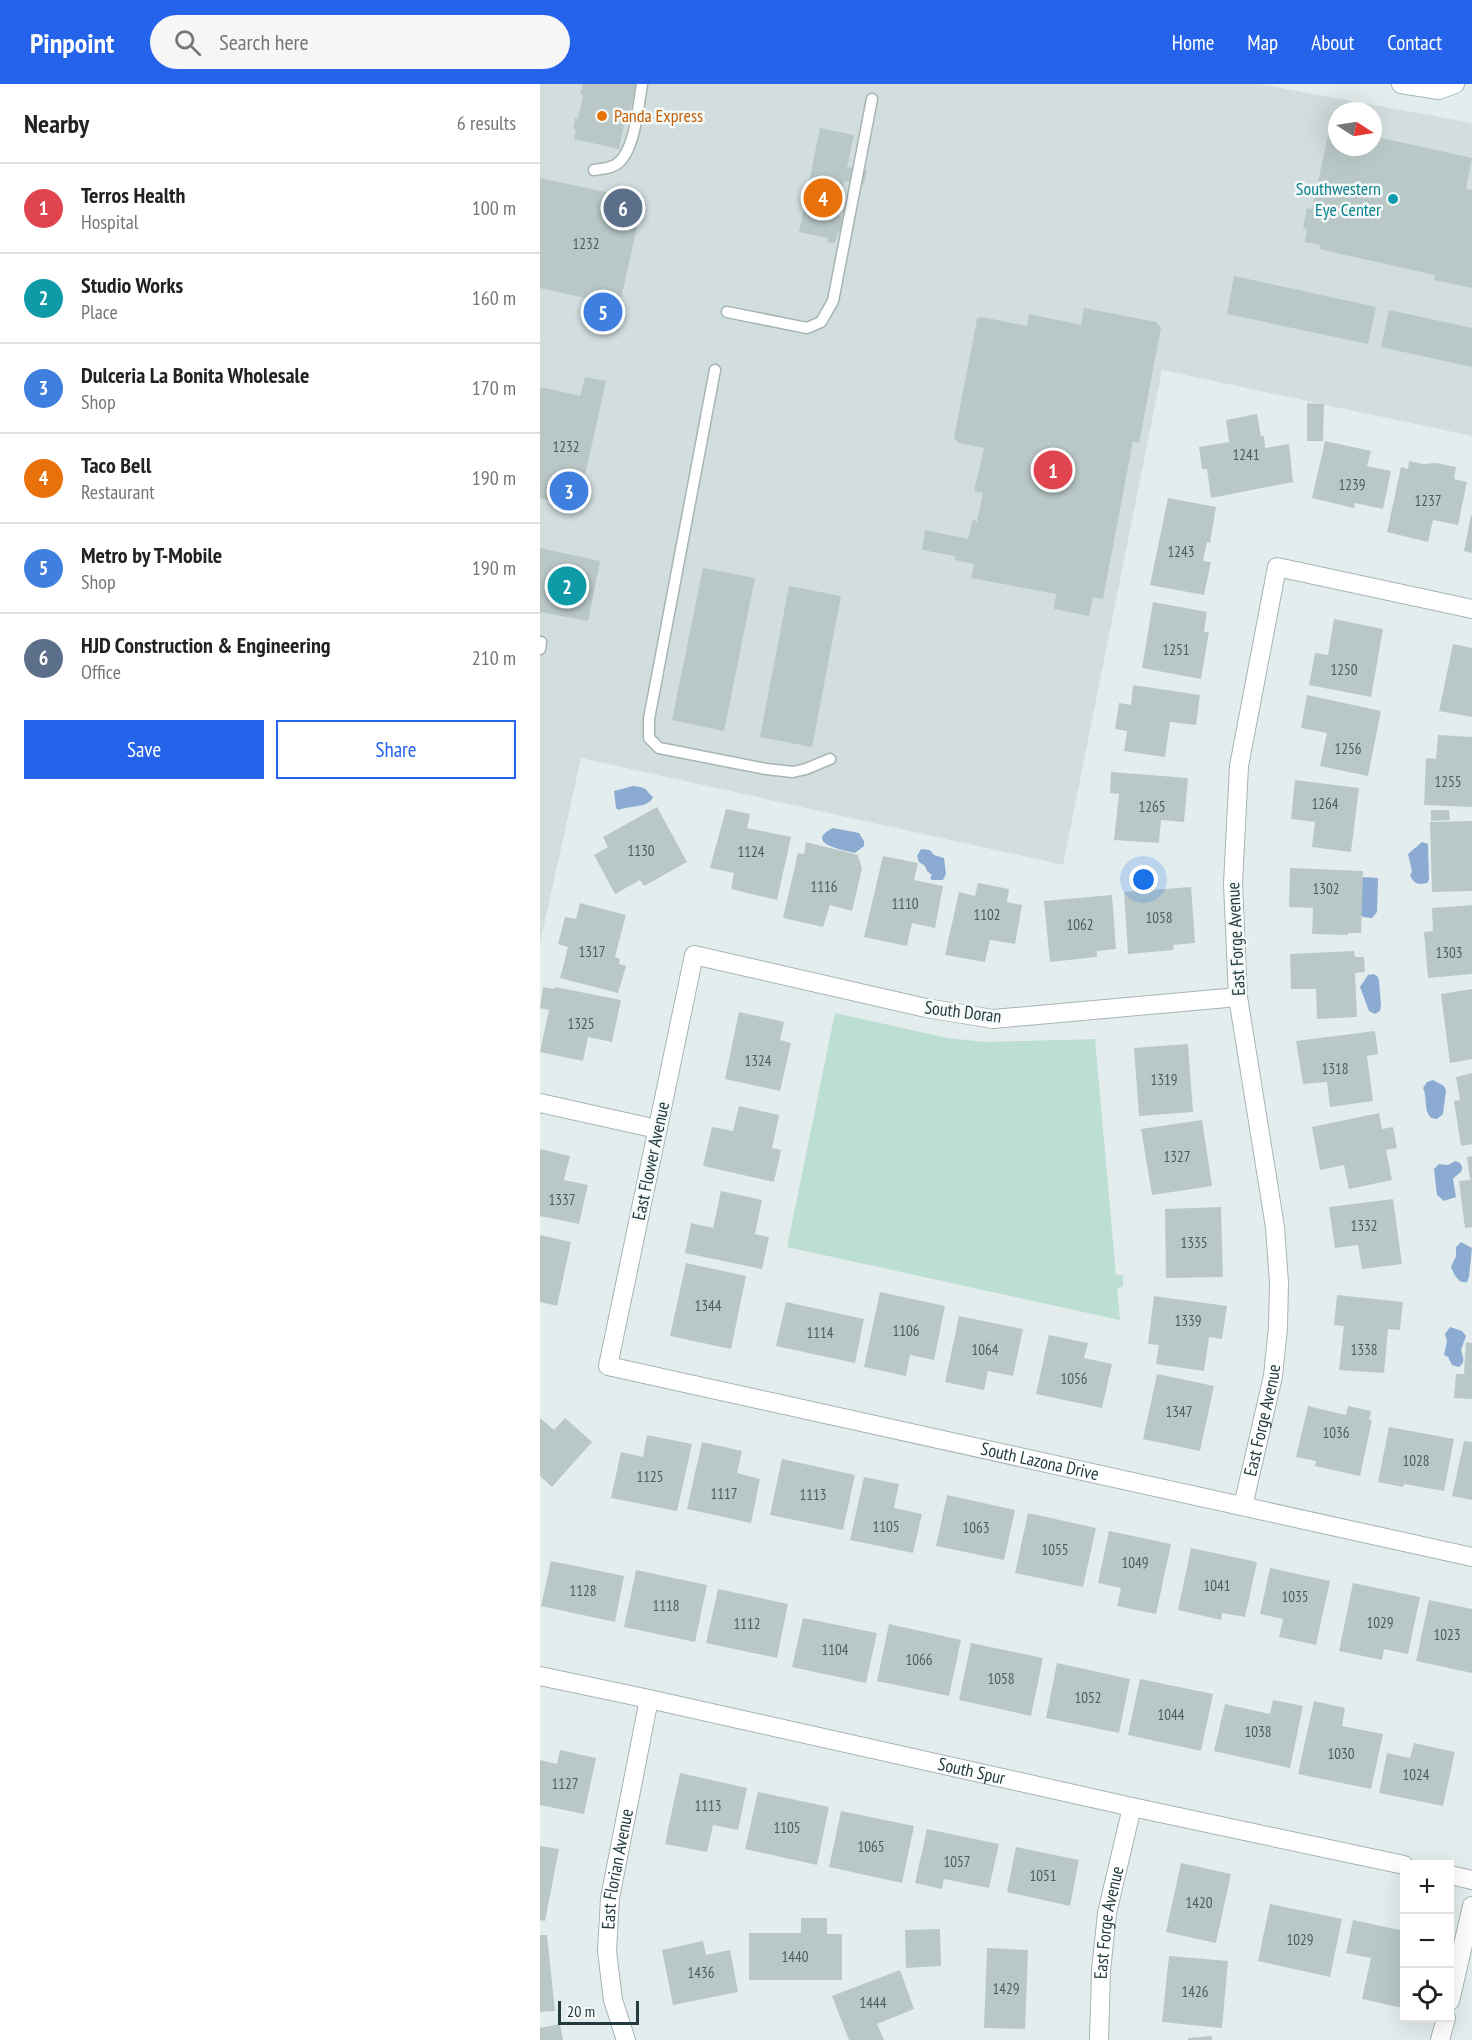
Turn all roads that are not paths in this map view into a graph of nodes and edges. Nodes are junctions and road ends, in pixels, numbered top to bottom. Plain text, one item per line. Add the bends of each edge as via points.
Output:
1 (642, 84) edge
2 (1401, 84) edge
3 (1455, 84) edge
4 (872, 99) dead end
5 (594, 170) dead end
6 (727, 312) dead end
7 (715, 370) dead end
8 (1472, 609) edge
9 (540, 642) edge
10 (540, 649) edge
11 (830, 759) dead end
12 (694, 955) joint
13 (1238, 997) junction
14 (540, 1103) edge
15 (657, 1129) junction
16 (608, 1366) joint
17 (1243, 1506) junction
18 (1472, 1557) edge
19 (540, 1676) edge
20 (649, 1699) junction
21 (1132, 1808) junction
22 (1400, 1864) edge
23 (1454, 1876) edge
24 (1472, 1880) edge
25 (1472, 1906) edge
26 (1454, 1980) edge
27 (1445, 2022) edge
28 (626, 2040) edge
29 (1099, 2040) edge
30 (1440, 2040) edge

1 - 5 lane via 626,156 613,166
2 - 3 street via 1439,90
4 - 6 lane via 833,301 821,322 807,328
7 - 11 lane via 649,719 649,738 659,748 766,769 793,772
8 - 13 street, East Forge Avenue via 1277,567 1239,766 1233,883
9 - 10 lane
12 - 13 street, South Doran via 926,1008 993,1019
12 - 15 street, East Flower Avenue
13 - 17 street, East Forge Avenue via 1275,1227 1279,1283 1273,1376
14 - 15 street
15 - 16 street, East Flower Avenue
16 - 17 street, South Lazona Drive
17 - 18 street, South Lazona Drive
19 - 20 street, South Spur
20 - 21 street, South Spur
20 - 28 street, East Florian Avenue via 610,1898 607,1951 613,2000
21 - 22 street, South Spur
21 - 29 street, East Forge Avenue via 1107,1913
23 - 24 street
25 - 26 street
27 - 30 street

